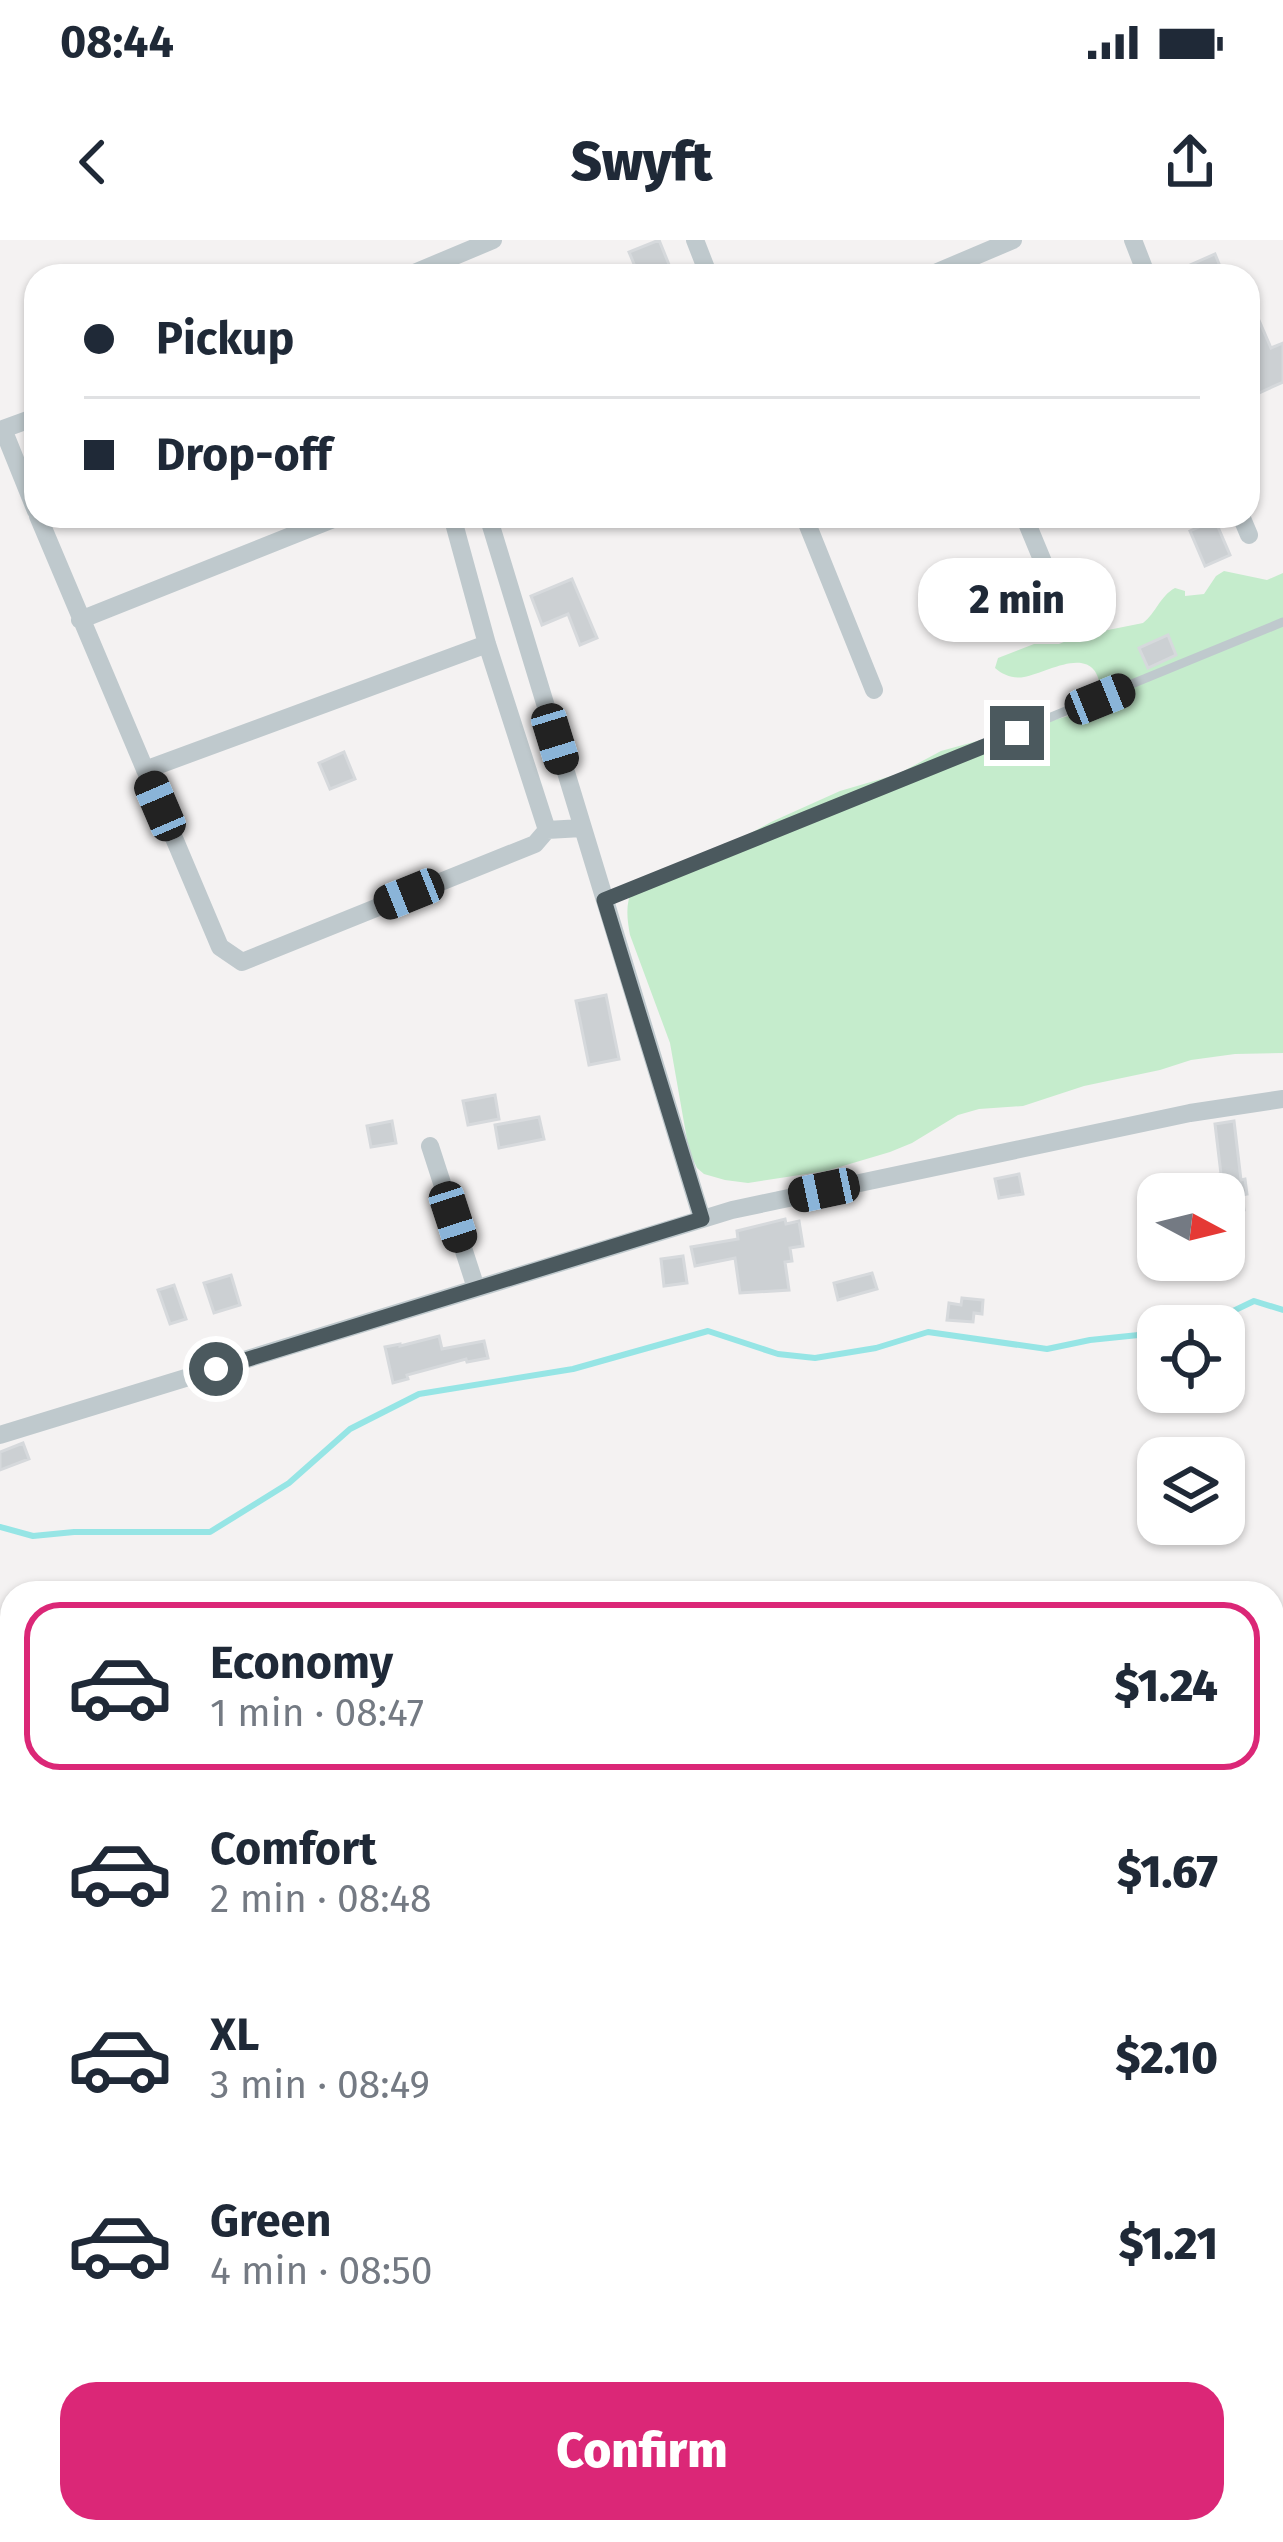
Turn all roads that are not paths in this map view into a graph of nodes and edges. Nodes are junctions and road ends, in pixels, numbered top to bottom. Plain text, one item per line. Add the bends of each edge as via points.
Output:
1 (493, 240) edge
2 (1013, 240) edge
3 (441, 264) edge
4 (956, 264) edge
5 (3, 429) edge
6 (24, 481) edge
7 (43, 528) edge
8 (311, 528) edge
9 (455, 528) edge
10 (492, 528) edge
11 (809, 528) edge
12 (1029, 528) edge
13 (1058, 598) dead end
14 (80, 620) junction
15 (1283, 622) edge
16 (487, 644) junction
17 (874, 690) dead end
18 (145, 770) junction
19 (582, 828) junction
20 (547, 830) junction
21 (604, 900) junction
22 (1283, 1099) edge
23 (430, 1146) dead end
24 (702, 1219) junction
25 (476, 1288) junction
26 (0, 1436) edge

1 - 3 street
2 - 4 street
5 - 6 street
7 - 14 street
8 - 14 street
9 - 16 street
10 - 19 street
11 - 17 street
12 - 13 street
14 - 18 street
15 - 21 lane
16 - 18 street
16 - 20 street
18 - 20 street via 220,947 242,962 535,844
19 - 20 street
19 - 21 street
21 - 24 street
22 - 24 street
23 - 25 street
24 - 25 street
25 - 26 street

